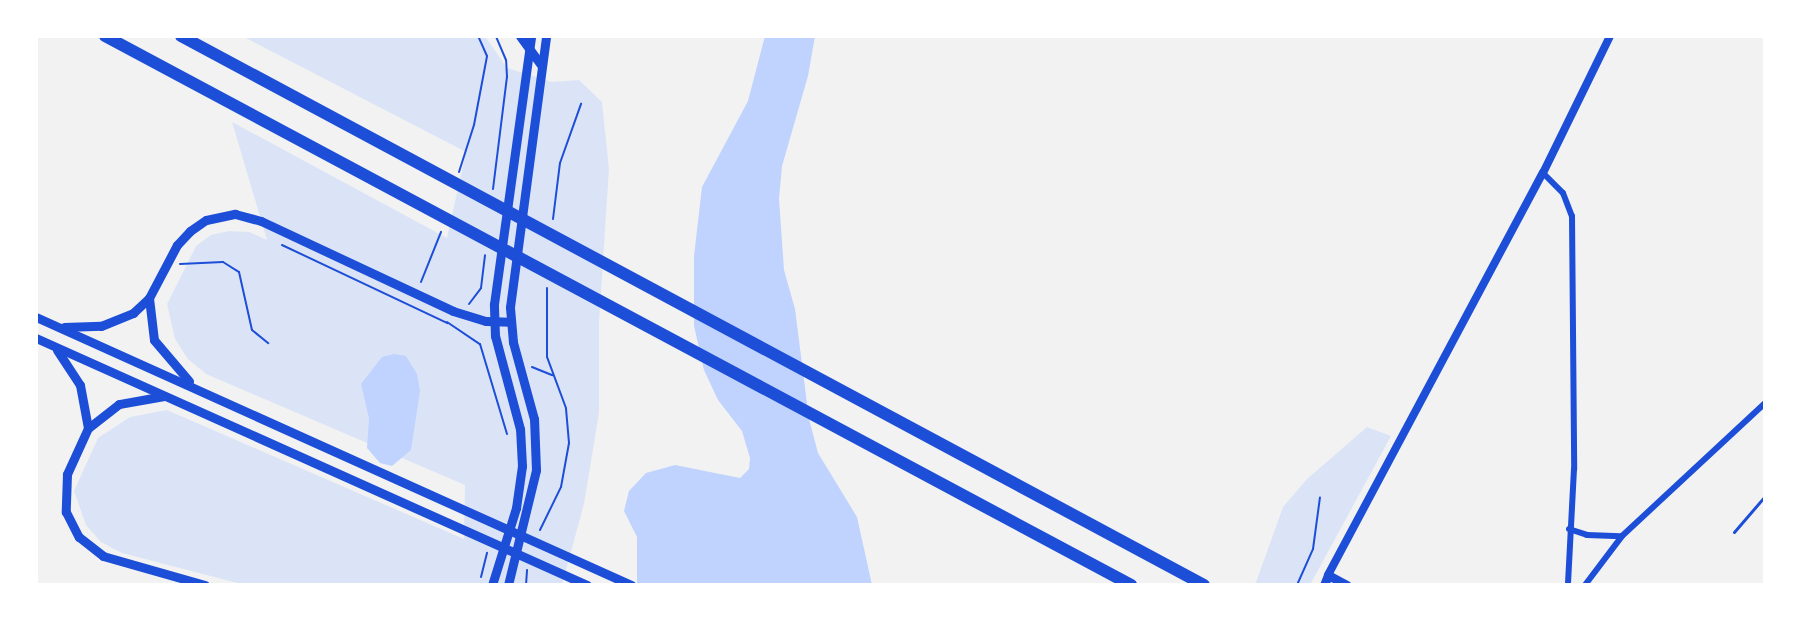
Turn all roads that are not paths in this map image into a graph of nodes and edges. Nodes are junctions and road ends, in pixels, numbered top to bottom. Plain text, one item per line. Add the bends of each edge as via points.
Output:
1 (105, 36) edge
2 (181, 36) edge
3 (520, 36) edge
4 (531, 36) edge
5 (546, 36) edge
6 (1610, 36) edge
7 (529, 47) junction
8 (542, 66) junction
9 (1543, 173) junction
10 (149, 298) junction
11 (36, 317) edge
12 (494, 321) junction
13 (510, 322) junction
14 (53, 325) junction
15 (36, 338) edge
16 (53, 346) junction
17 (203, 391) junction
18 (170, 396) junction
19 (1765, 403) edge
20 (88, 428) junction
21 (1765, 496) edge
22 (1569, 529) junction
23 (1734, 532) dead end
24 (1622, 536) junction
25 (1328, 575) junction
26 (205, 585) edge
27 (492, 585) edge
28 (508, 585) edge
29 (587, 585) edge
30 (631, 585) edge
31 (1131, 585) edge
32 (1204, 585) edge
33 (1324, 585) edge
34 (1347, 585) edge
35 (1568, 585) edge
36 (1585, 585) edge

1 - 31 highway
2 - 32 highway
3 - 7 main road
4 - 7 main road
5 - 8 main road
6 - 9 street
7 - 8 main road
7 - 12 main road
8 - 13 main road
9 - 22 street via 1563,193 1572,216 1574,469
9 - 25 street
10 - 12 main road via 169,260 198,225 226,214 244,215 466,316
10 - 14 main road via 113,323 88,327
10 - 17 main road via 154,340 171,364
11 - 14 main road
12 - 13 main road
12 - 27 main road via 519,429 522,466 516,508
13 - 28 main road via 534,419 536,462 532,498
14 - 17 main road
15 - 16 main road
16 - 18 main road
16 - 20 main road via 80,385
17 - 30 main road
18 - 20 main road via 144,397 119,404
18 - 29 main road
19 - 24 street
20 - 26 main road via 64,493 66,512 79,537 92,550 115,561
21 - 23 lane
22 - 24 street via 1587,535
22 - 35 street
24 - 36 street
25 - 33 main road
25 - 34 main road

